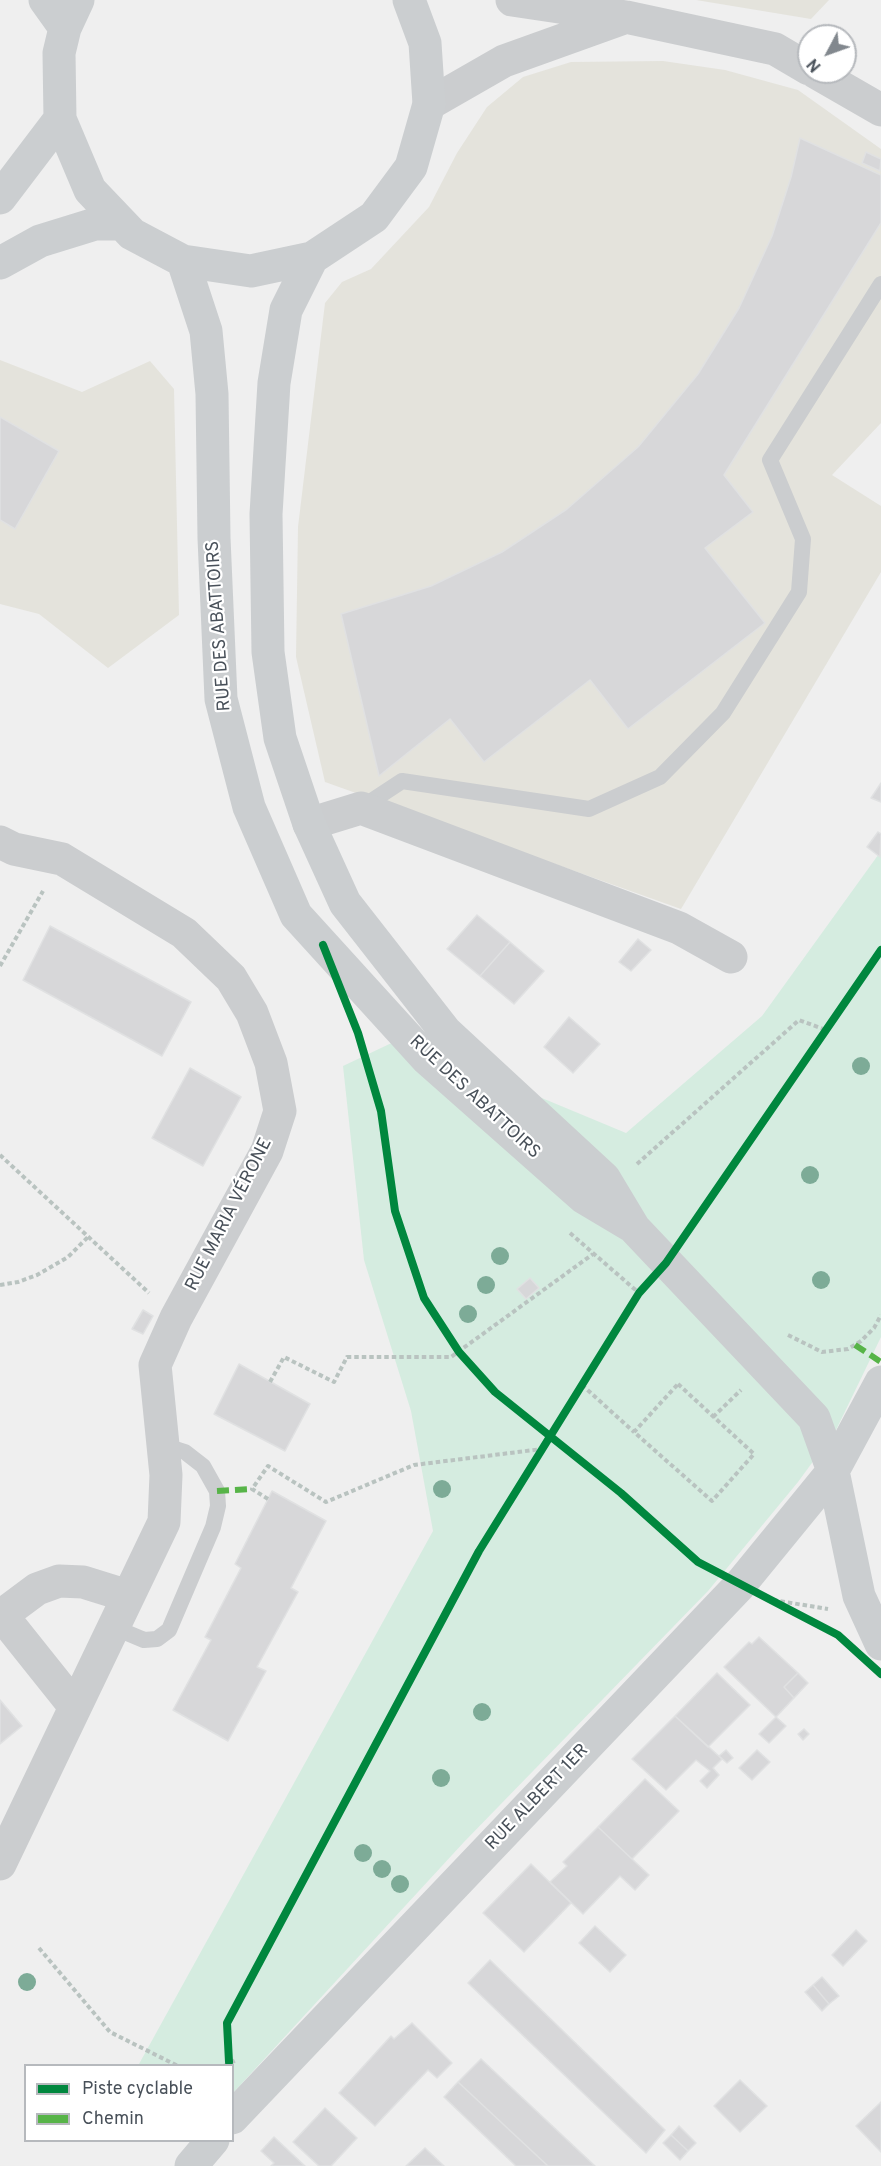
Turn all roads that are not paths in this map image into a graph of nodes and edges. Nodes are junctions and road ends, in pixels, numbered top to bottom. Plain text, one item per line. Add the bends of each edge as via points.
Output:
1 (45, 0) edge
2 (409, 0) edge
3 (512, 0) edge
4 (72, 14) edge
5 (626, 17) junction
6 (797, 62) edge
7 (836, 84) edge
8 (429, 104) junction
9 (881, 110) edge
10 (60, 119) junction
11 (0, 198) edge
12 (120, 224) junction
13 (312, 258) junction
14 (183, 261) junction
15 (0, 263) edge
16 (881, 284) edge
17 (361, 808) junction
18 (309, 824) junction
19 (0, 842) edge
20 (731, 957) dead end
21 (634, 1228) junction
22 (881, 1382) edge
23 (163, 1445) junction
24 (833, 1471) junction
25 (128, 1596) junction
26 (1, 1614) edge
27 (113, 1627) junction
28 (881, 1644) edge
29 (75, 1707) junction
30 (0, 1864) edge
31 (234, 2116) edge
32 (211, 2142) edge
33 (191, 2166) edge

1 - 4 main road
2 - 8 main road via 425,43
3 - 5 street
4 - 10 main road via 59,53
5 - 6 street via 775,49
5 - 8 street via 504,61
7 - 9 street
8 - 13 main road via 411,167 374,217
10 - 11 main road
10 - 12 main road via 90,190
12 - 14 main road
12 - 15 main road via 95,224 40,241
13 - 14 main road via 251,271
13 - 18 main road via 286,310 274,383 266,514 268,652 280,738
14 - 21 main road, RUE DES ABATTOIRS via 206,331 213,394 221,699 249,807 296,915 427,1059 583,1197
16 - 17 lane via 770,460 802,539 799,592 723,713 660,777 589,809 402,780
17 - 18 street
17 - 20 street via 679,928
18 - 21 main road via 345,903 446,1030 604,1178
19 - 23 street, RUE MARIA VÉRONE via 14,849 62,859 184,933 231,978 252,1013 272,1063 280,1111 267,1151 176,1318 155,1365
21 - 24 main road via 814,1418
22 - 24 main road, RUE ALBERT 1ER
23 - 25 street, RUE MARIA VÉRONE via 164,1522
23 - 27 lane via 185,1452 203,1466 217,1491 213,1527 170,1630 157,1639 144,1640
24 - 28 main road via 859,1596
24 - 31 main road, RUE ALBERT 1ER via 739,1586
25 - 26 street via 83,1582 59,1581 37,1589
25 - 27 street, RUE MARIA VÉRONE
26 - 29 street
27 - 29 street, RUE MARIA VÉRONE
29 - 30 street, RUE MARIA VÉRONE
32 - 33 main road

